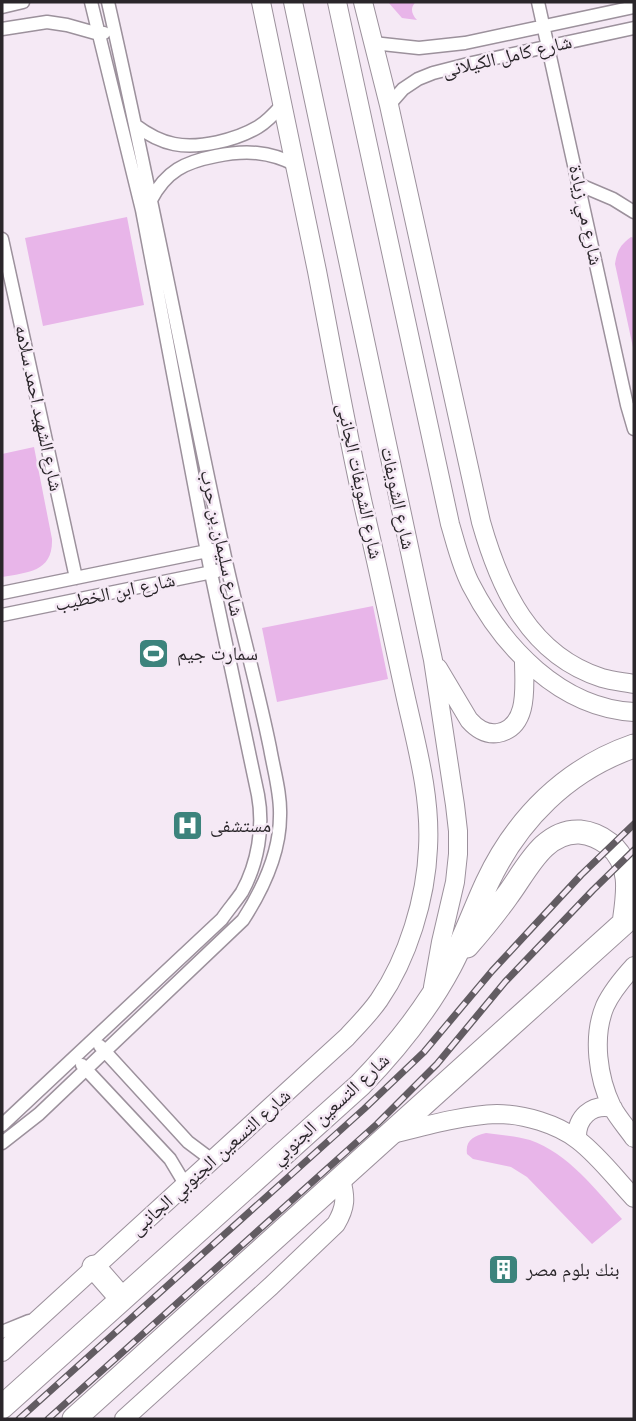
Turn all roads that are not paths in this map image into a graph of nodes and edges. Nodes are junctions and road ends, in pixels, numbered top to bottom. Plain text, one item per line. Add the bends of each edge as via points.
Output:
1 (23, 2) edge
2 (91, 2) edge
3 (108, 2) edge
4 (261, 2) edge
5 (293, 2) edge
6 (337, 2) edge
7 (363, 2) edge
8 (538, 2) edge
9 (634, 6) edge
10 (2, 8) edge
11 (544, 25) junction
12 (634, 28) edge
13 (2, 29) edge
14 (115, 31) junction
15 (99, 34) junction
16 (373, 43) junction
17 (548, 46) junction
18 (282, 105) junction
19 (389, 105) junction
20 (135, 125) junction
21 (296, 165) junction
22 (580, 186) junction
23 (151, 200) junction
24 (634, 212) edge
25 (2, 239) edge
26 (164, 295) junction
27 (634, 429) edge
28 (223, 547) junction
29 (206, 551) junction
30 (228, 569) junction
31 (211, 573) junction
32 (76, 578) junction
33 (2, 593) edge
34 (2, 615) edge
35 (433, 660) junction
36 (524, 661) junction
37 (634, 684) edge
38 (634, 712) edge
39 (634, 746) edge
40 (629, 918) edge
41 (401, 959) joint
42 (451, 964) junction
43 (634, 967) edge
44 (432, 997) junction
45 (94, 1039) junction
46 (106, 1052) junction
47 (74, 1057) junction
48 (86, 1070) junction
49 (612, 1108) junction
50 (2, 1125) edge
51 (392, 1134) junction
52 (634, 1138) edge
53 (577, 1139) junction
54 (2, 1143) edge
55 (212, 1160) junction
56 (341, 1179) junction
57 (185, 1184) junction
58 (634, 1198) edge
59 (94, 1267) junction
60 (122, 1298) junction
61 (50, 1308) junction
62 (2, 1332) edge
63 (2, 1352) edge
64 (2, 1407) edge
65 (74, 1419) edge
66 (124, 1419) edge

1 - 10 street
2 - 15 street, شارع سليمان بن حرب
3 - 14 street, شارع سليمان بن حرب
4 - 18 street, شارع الشويفات الجانبى
5 - 35 street, شارع الشويفات
6 - 36 street via 450,524 484,609
7 - 16 street
8 - 11 street, شارع مي زيادة
9 - 11 street, شارع كامل الكيلانى
11 - 16 street, شارع كامل الكيلانى via 439,47
11 - 17 street, شارع مي زيادة
12 - 17 street, شارع كامل الكيلانى
13 - 15 street via 47,22
14 - 15 street
14 - 20 street, شارع سليمان بن حرب
15 - 26 street, شارع سليمان بن حرب
16 - 19 street
17 - 19 street, شارع كامل الكيلانى via 433,73 403,89
17 - 22 street, شارع مي زيادة
18 - 20 street via 247,133 201,145 167,142
18 - 21 street, شارع الشويفات الجانبى
19 - 37 street via 481,522 499,576 512,604 551,649 603,678
20 - 23 street, شارع سليمان بن حرب
21 - 23 street via 249,151 204,158 172,172
21 - 41 street, شارع الشويفات الجانبى via 427,802 423,893
22 - 24 street
22 - 27 street, شارع مي زيادة
23 - 26 street, شارع سليمان بن حرب
25 - 32 street, شارع الشهيد احمد سلامه
26 - 28 street, شارع سليمان بن حرب
26 - 29 street, شارع سليمان بن حرب
28 - 29 street, شارع ابن الخطيب
28 - 30 street, شارع سليمان بن حرب
29 - 31 street, شارع سليمان بن حرب
29 - 32 street, شارع ابن الخطيب
30 - 31 street, شارع ابن الخطيب
30 - 46 street, شارع سليمان بن حرب via 279,797 275,854 243,920
31 - 34 street, شارع ابن الخطيب
31 - 45 street, شارع سليمان بن حرب via 260,805 256,856 241,893 222,919
32 - 33 street, شارع ابن الخطيب
35 - 36 street via 469,720 485,732 495,733 505,731 520,717
35 - 44 street, شارع الشويفات via 458,854
36 - 38 street via 574,695
39 - 42 highway, شارع التسعين الجنوبي via 593,764 540,805 488,881
40 - 42 highway via 625,864 615,849 588,833 569,832 549,841 531,861
40 - 51 highway
41 - 55 street, شارع التسعين الجنوبي الجانبى via 379,1000 347,1037
42 - 44 highway, شارع التسعين الجنوبي
43 - 49 street via 604,1008 600,1026 601,1077
44 - 60 highway, شارع التسعين الجنوبي via 360,1085
45 - 46 street
45 - 47 street, شارع سليمان بن حرب
46 - 48 street, شارع سليمان بن حرب
46 - 55 street via 188,1142
47 - 48 street
47 - 50 street, شارع سليمان بن حرب
48 - 54 street, شارع سليمان بن حرب
48 - 57 street via 170,1159
49 - 52 street
49 - 53 street via 598,1107 586,1113 578,1125
51 - 53 street via 497,1114 539,1121
51 - 56 highway
53 - 58 street
55 - 57 street, شارع التسعين الجنوبي الجانبى
56 - 65 highway
56 - 66 street via 345,1204 335,1224
57 - 59 street, شارع التسعين الجنوبي الجانبى
59 - 60 highway
59 - 61 street, شارع التسعين الجنوبي الجانبى
60 - 64 highway, شارع التسعين الجنوبي
61 - 62 street
61 - 63 street, شارع التسعين الجنوبي الجانبى

